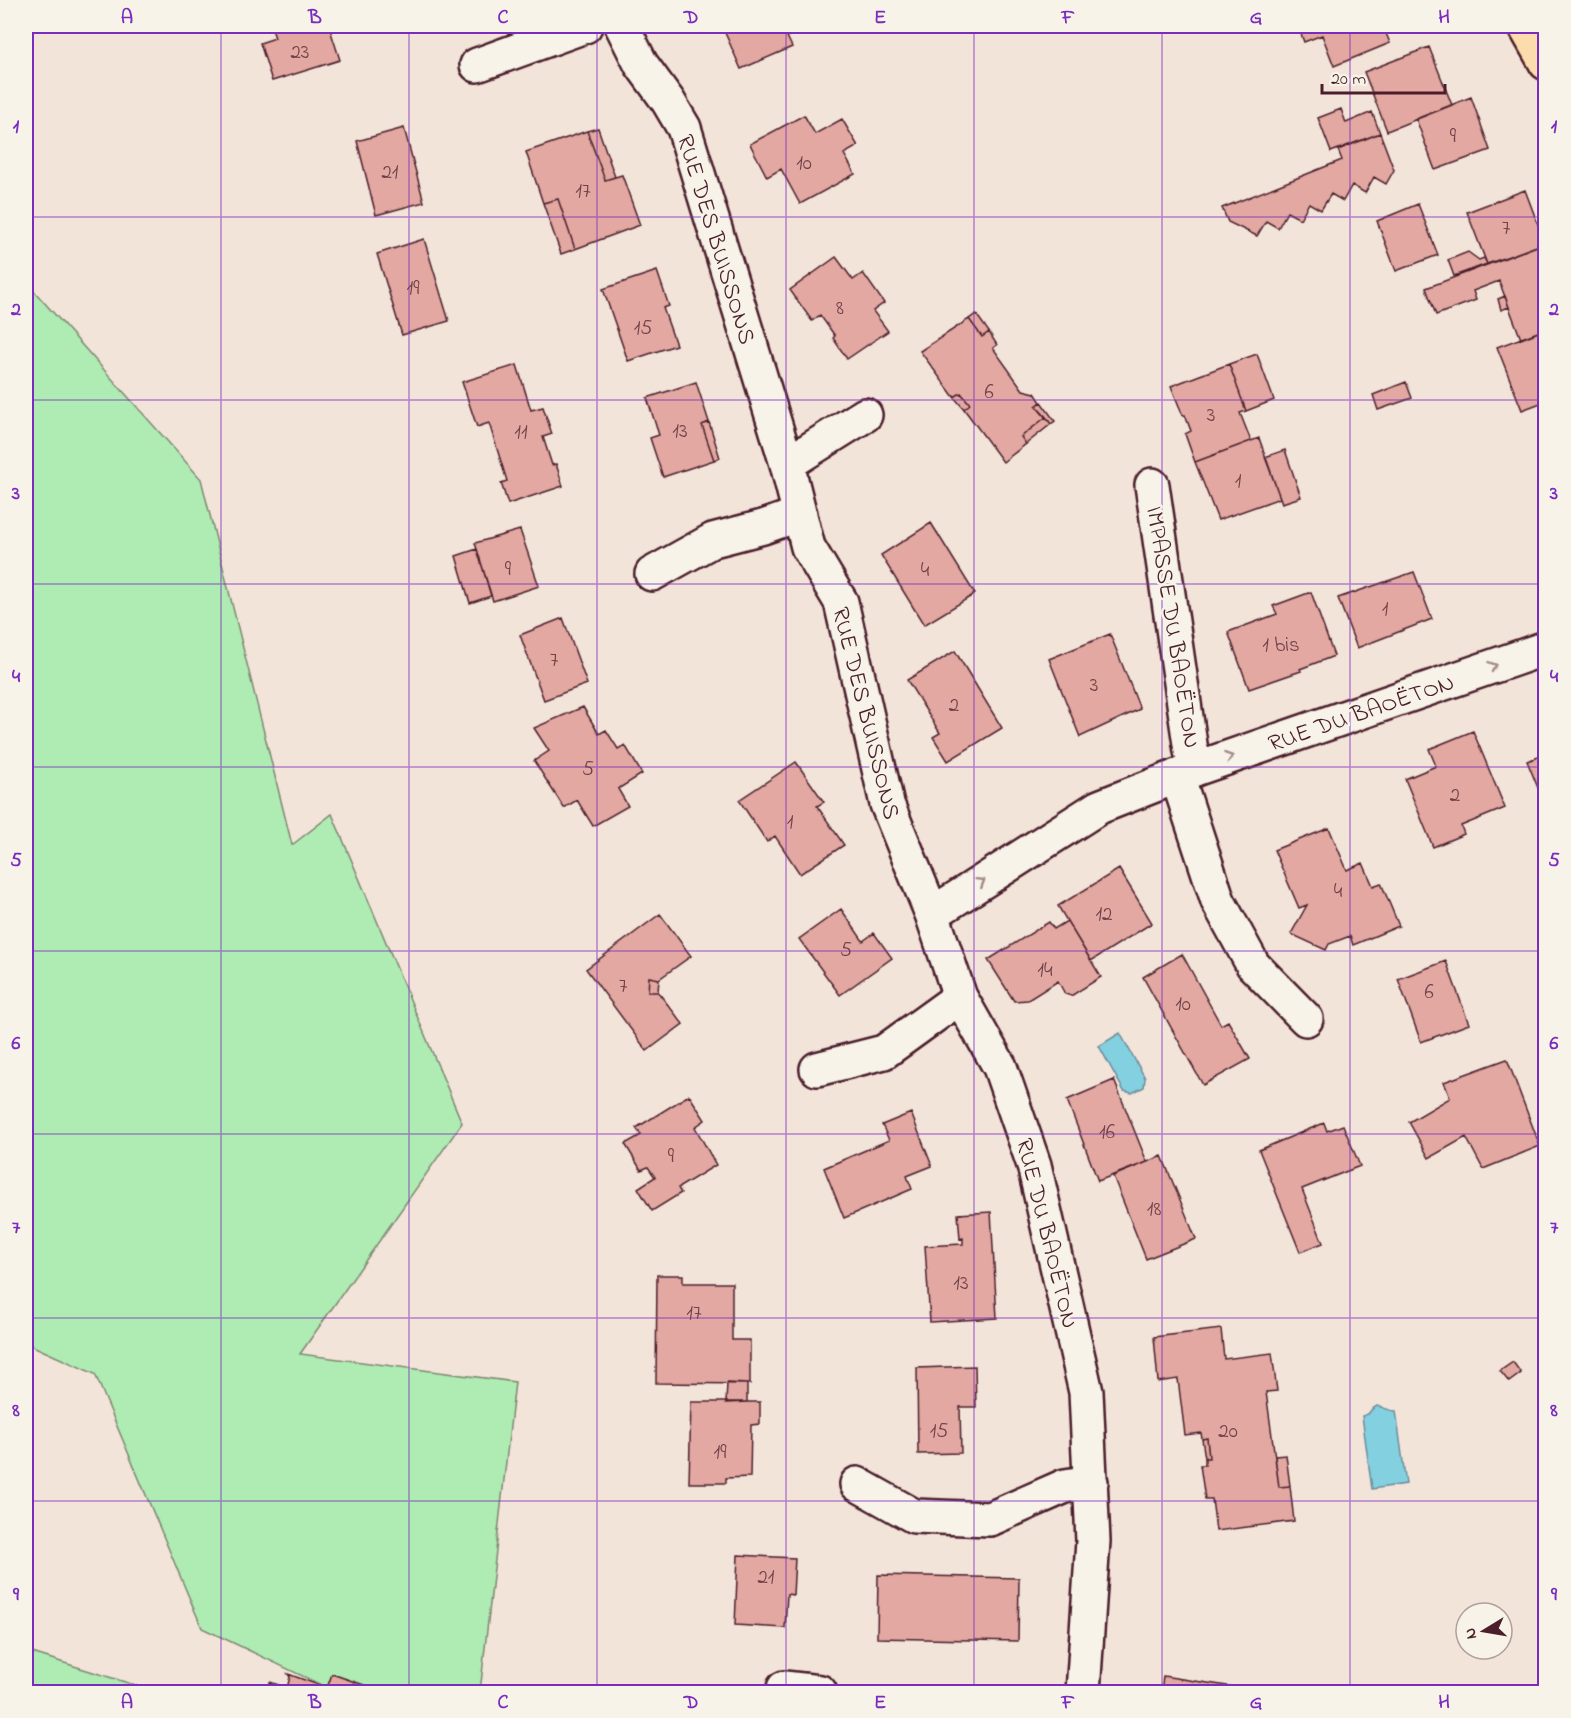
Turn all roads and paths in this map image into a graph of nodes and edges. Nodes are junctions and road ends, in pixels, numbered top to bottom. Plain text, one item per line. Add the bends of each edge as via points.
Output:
1 (585, 26) edge
2 (622, 26) edge
3 (1525, 26) edge
4 (1545, 63) edge
5 (477, 64) dead end
6 (865, 415) dead end
7 (787, 464) junction
8 (1152, 485) dead end
9 (800, 514) junction
10 (652, 573) dead end
11 (1545, 648) edge
12 (1188, 772) junction
13 (932, 914) junction
14 (960, 997) junction
15 (1306, 1019) dead end
16 (817, 1069) dead end
17 (1091, 1482) junction
18 (857, 1485) dead end
19 (784, 1688) dead end
20 (820, 1692) edge
21 (1083, 1692) edge

1 - 5 street
2 - 7 street, RUE DES BUISSONS via 641,64 684,128
3 - 4 main road
6 - 7 street
7 - 9 street, RUE DES BUISSONS
8 - 12 street, IMPASSE DU BAOËTON via 1191,751
9 - 10 street via 713,540
9 - 13 street, RUE DES BUISSONS via 808,547 842,602 887,804
12 -> 11 street, RUE DU BAOËTON
13 -> 12 street, RUE DU BAOËTON via 1099,807
12 - 15 street via 1218,901 1252,965
13 - 14 street, RUE DU BAOËTON
14 - 16 street via 884,1052
14 - 17 street, RUE DU BAOËTON via 1000,1067 1035,1165 1086,1392
17 - 18 street via 1065,1486 990,1519 914,1516
17 - 21 street, RUE DU BAOËTON via 1093,1541
19 - 20 street

